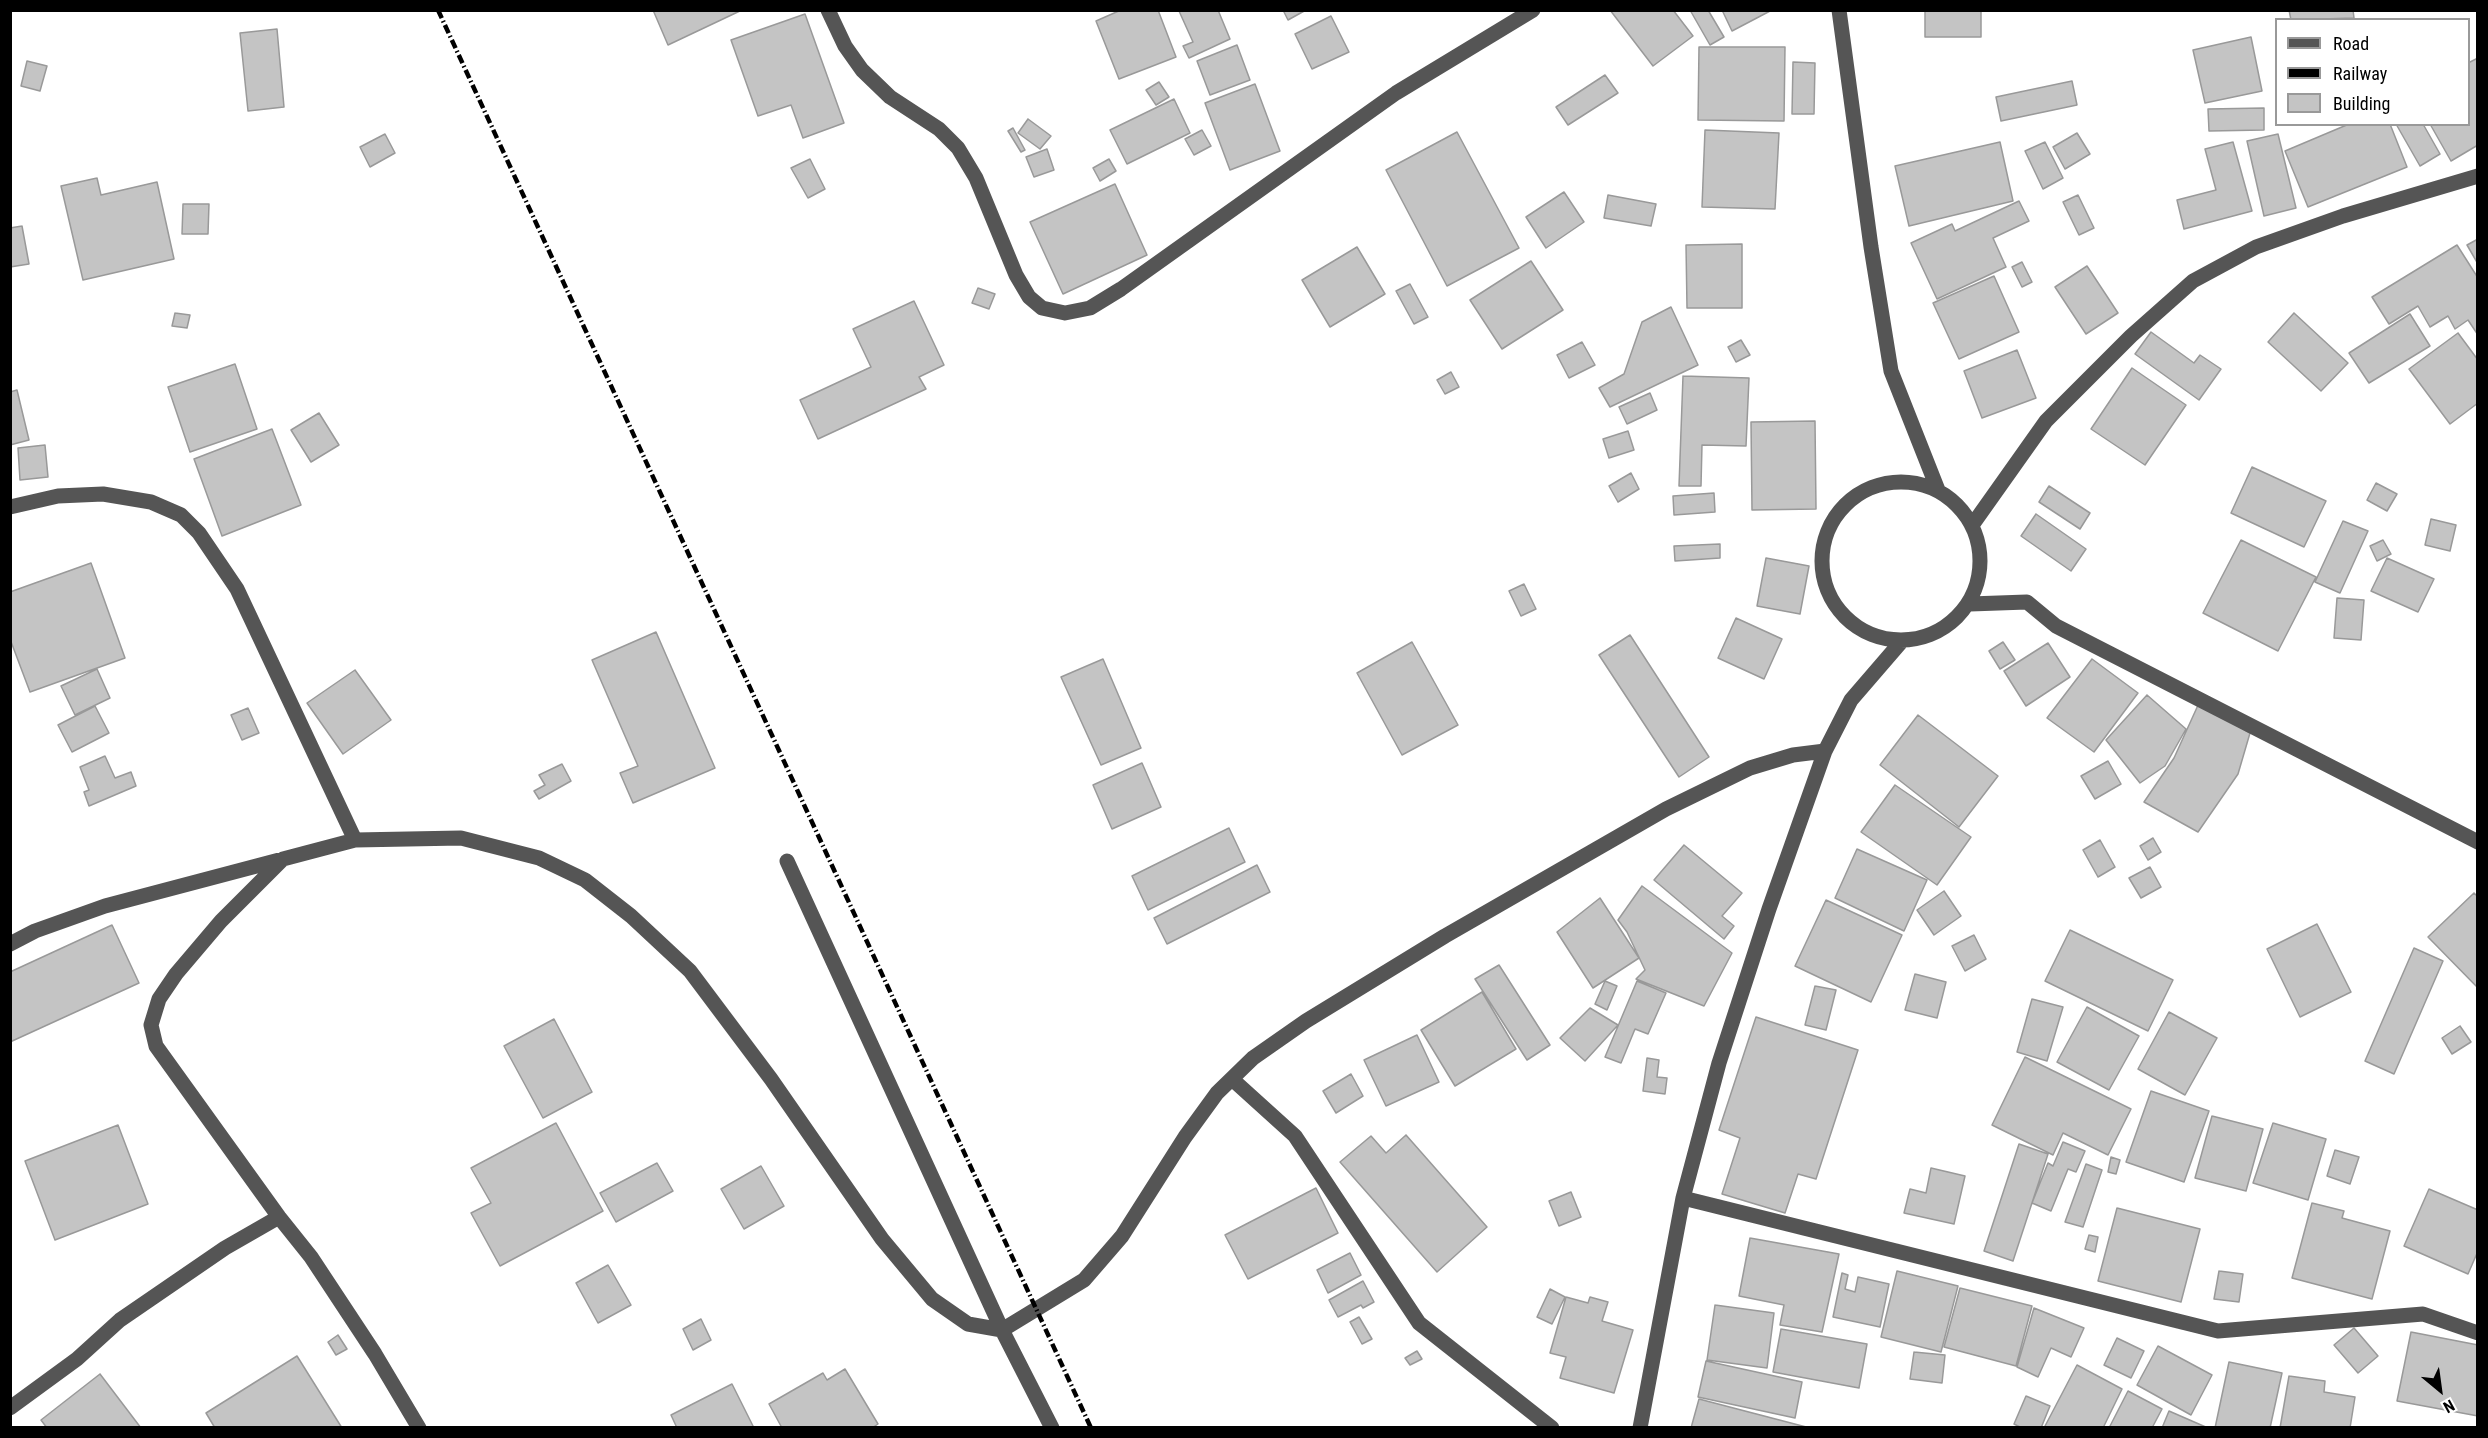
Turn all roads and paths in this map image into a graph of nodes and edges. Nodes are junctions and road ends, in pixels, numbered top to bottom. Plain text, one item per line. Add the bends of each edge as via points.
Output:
1 (828, 10) edge
2 (1533, 10) edge
3 (1839, 10) edge
4 (2478, 176) edge
5 (1938, 490) junction
6 (10, 507) edge
7 (1972, 524) junction
8 (1970, 604) junction
9 (1901, 642) junction
10 (1826, 751) junction
11 (354, 840) junction
12 (2478, 842) edge
13 (286, 857) junction
14 (787, 861) dead end
15 (10, 944) edge
16 (1232, 1079) junction
17 (1683, 1198) junction
18 (279, 1217) junction
19 (1002, 1330) junction
20 (2478, 1333) edge
21 (10, 1408) edge
22 (419, 1428) edge
23 (1052, 1428) edge
24 (1552, 1428) edge
25 (1640, 1428) edge

1 - 2 street via 862,70 890,97 939,129 958,148 976,178 1029,297 1042,308 1065,313 1090,308 1120,290 1396,93
3 - 5 street via 1891,371
4 - 7 street via 2343,216 2256,247 2193,281 2046,421
5 - 7 street via 1960,507
5 - 9 street via 1913,483 1884,484 1857,495 1837,514 1824,540 1821,568 1828,596 1844,618 1870,636
6 - 11 street via 58,496 103,494 151,502 181,515 199,533 237,589
7 - 8 street via 1981,543 1980,579
8 - 9 street via 1928,637
8 - 12 street via 2027,602 2056,626
9 - 10 street via 1851,700
10 - 16 street via 1793,755 1750,768 1666,809 1306,1021 1253,1058
10 - 17 street via 1719,1063
11 - 13 street
11 - 19 street via 462,838 539,858 585,880 690,971 771,1078 882,1239 932,1299 968,1324
13 - 15 street via 105,906
13 - 18 street via 220,921 176,974 159,999 151,1025 156,1046
14 - 19 street
16 - 19 street via 1185,1137 1122,1236 1084,1280
16 - 24 street via 1295,1136 1419,1323
17 - 20 street via 2218,1331 2423,1314
17 - 25 street
18 - 21 street via 225,1248 120,1320 77,1359
18 - 22 street via 311,1257
19 - 23 street

